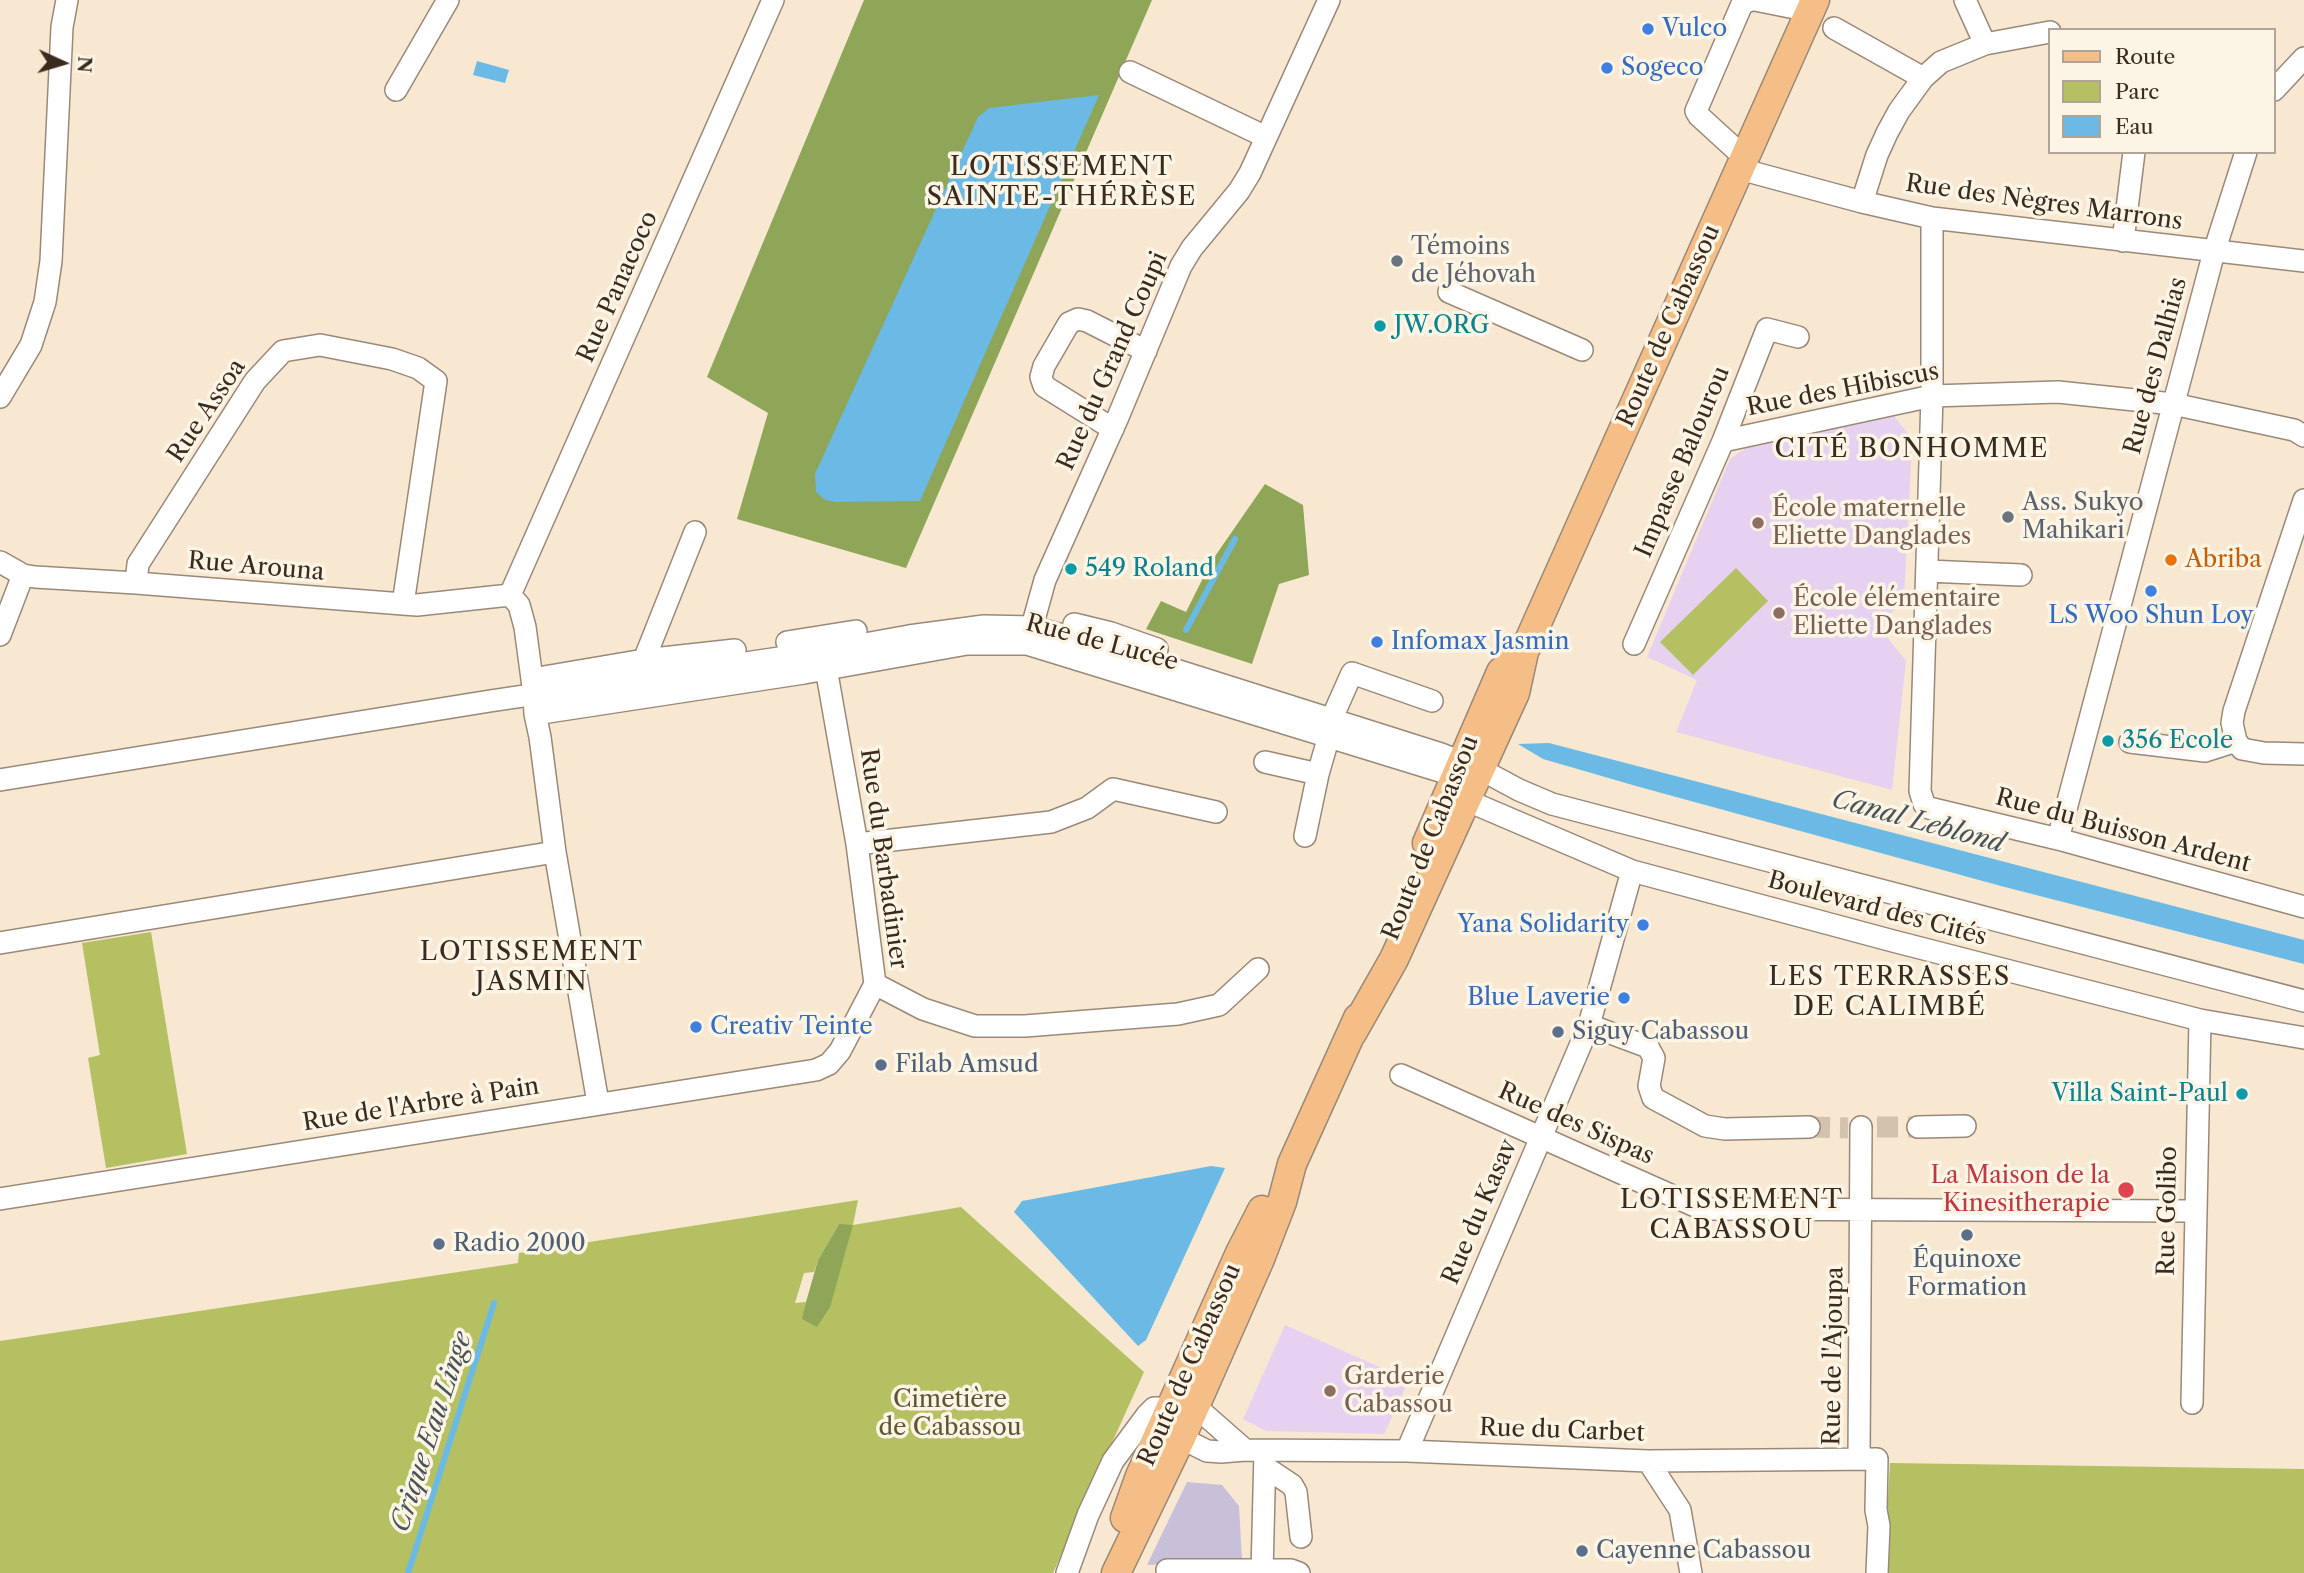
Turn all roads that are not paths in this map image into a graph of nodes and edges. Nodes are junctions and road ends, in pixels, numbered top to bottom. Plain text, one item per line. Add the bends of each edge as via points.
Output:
1 (67, 0) edge
2 (448, 0) edge
3 (773, 0) edge
4 (1329, 0) edge
5 (1753, 0) edge
6 (1965, 0) edge
7 (1813, 6) edge
8 (1834, 27) dead end
9 (2048, 32) edge
10 (1985, 44) junction
11 (2304, 58) edge
12 (1130, 72) dead end
13 (1923, 78) junction
14 (2276, 87) edge
15 (396, 90) dead end
16 (1266, 137) junction
17 (2134, 154) edge
18 (2245, 154) edge
19 (1743, 164) junction
20 (1862, 202) junction
21 (1932, 218) junction
22 (2123, 241) junction
23 (2214, 252) junction
24 (2304, 261) edge
25 (1449, 292) dead end
26 (1798, 337) dead end
27 (1582, 350) dead end
28 (1146, 351) junction
29 (1932, 396) junction
30 (0, 397) edge
31 (2173, 404) junction
32 (1113, 429) junction
33 (2304, 436) edge
34 (1723, 440) junction
35 (2303, 506) edge
36 (695, 532) dead end
37 (0, 562) edge
38 (1927, 571) junction
39 (23, 575) junction
40 (2021, 575) dead end
41 (136, 583) junction
42 (510, 595) junction
43 (403, 604) junction
44 (1031, 629) junction
45 (0, 635) edge
46 (1634, 644) dead end
47 (644, 660) junction
48 (826, 667) junction
49 (534, 696) junction
50 (1432, 701) dead end
51 (1336, 709) junction
52 (1329, 736) junction
53 (2236, 741) junction
54 (2130, 742) dead end
55 (2304, 754) edge
56 (1265, 762) dead end
57 (1318, 774) junction
58 (1463, 775) junction
59 (0, 780) edge
60 (1216, 813) dead end
61 (1305, 836) dead end
62 (2058, 839) junction
63 (857, 844) junction
64 (555, 852) junction
65 (1632, 871) junction
66 (2304, 907) edge
67 (0, 943) edge
68 (1258, 968) dead end
69 (875, 984) junction
70 (2304, 1001) edge
71 (2200, 1020) junction
72 (1589, 1025) junction
73 (2304, 1038) edge
74 (1401, 1074) dead end
75 (598, 1103) junction
76 (1965, 1126) dead end
77 (1809, 1127) tunnel mouth
78 (1862, 1127) dead end
79 (1918, 1127) tunnel mouth
80 (1541, 1138) junction
81 (0, 1199) edge
82 (1861, 1208) junction
83 (2194, 1211) junction
84 (2192, 1403) dead end
85 (1181, 1410) junction
86 (1181, 1437) junction
87 (1407, 1451) junction
88 (1258, 1456) junction
89 (1868, 1459) junction
90 (1648, 1461) junction
91 (1301, 1537) dead end
92 (1167, 1570) dead end
93 (1262, 1572) edge
94 (1067, 1573) edge
95 (1105, 1573) edge
96 (1116, 1573) edge
97 (1299, 1573) edge
98 (1691, 1573) edge
99 (1877, 1573) edge

1 - 30 street via 45,302 31,345
2 - 15 street
3 - 42 street, Rue Panacoco
4 - 16 street, Rue du Grand Coupi
5 - 7 street
5 - 19 street via 1742,4 1696,111
6 - 10 street
7 - 19 main road, Route de Cabassou
8 - 13 street
9 - 10 street
10 - 13 street via 1941,62
11 - 14 street
12 - 16 street
13 - 20 street via 1887,133
16 - 28 street, Rue du Grand Coupi via 1250,173 1181,267
17 - 22 street
18 - 23 street, Rue des Dalhias
19 - 20 street, Rue des Nègres Marrons
19 - 58 main road, Route de Cabassou via 1524,652 1515,693
20 - 21 street, Rue des Nègres Marrons
21 - 22 street, Rue des Nègres Marrons
21 - 29 street
22 - 23 street, Rue des Nègres Marrons
23 - 24 street, Rue des Nègres Marrons
23 - 31 street, Rue des Dalhias
25 - 27 street
26 - 34 street, Impasse Balourou via 1767,329
28 - 32 street, Rue du Grand Coupi
28 - 32 street via 1078,318 1069,323 1044,366 1044,386
29 - 31 street, Rue des Hibiscus via 2058,392
29 - 34 street, Rue des Hibiscus
29 - 38 street
31 - 33 street, Rue des Hibiscus
31 - 62 street, Rue des Dalhias
32 - 44 street, Rue du Grand Coupi via 1045,580
34 - 46 street, Impasse Balourou
35 - 53 street via 2234,711
36 - 47 street
37 - 39 street, Rue Arouna
38 - 40 street
38 - 62 street, Rue du Buisson Ardent via 1920,791 1924,804
39 - 41 street, Rue Arouna
39 - 45 street
41 - 43 street, Rue Arouna
41 - 43 street, Rue Assoa via 138,564 254,381 283,351 320,345 392,359 418,368 436,381
42 - 43 street, Rue Arouna
42 - 49 street via 519,605 526,627
44 - 47 street via 999,613
44 - 48 street, Rue de Lucée
44 - 49 street via 971,627
44 - 51 street via 1111,633
44 - 52 street, Rue de Lucée
44 - 58 street via 1107,648
47 - 49 street
48 - 49 street, Rue de Lucée via 804,673
48 - 63 street, Rue du Barbadinier
49 - 59 street
49 - 64 street
50 - 51 street via 1352,673
51 - 58 street
52 - 57 street
52 - 58 street, Rue de Lucée
53 - 54 street via 2205,751
53 - 55 street via 2242,749 2254,752
56 - 57 street
57 - 61 street
58 - 65 street, Boulevard des Cités
58 - 70 street via 1552,804
58 - 85 main road, Route de Cabassou via 1292,1164 1271,1192 1240,1253
60 - 63 street via 1113,789 1087,808 1051,822
62 - 66 street, Rue du Buisson Ardent
63 - 69 street, Rue du Barbadinier
64 - 67 street
64 - 75 street
65 - 71 street, Boulevard des Cités
65 - 72 street, Rue du Kasav
68 - 69 street via 1219,1005 1178,1014 1025,1026 975,1026 923,1009
69 - 75 street, Rue du Barbadinier via 840,1051 816,1070
71 - 73 street, Boulevard des Cités
71 - 83 street, Rue Golibo
72 - 77 street via 1648,1046 1654,1058 1648,1086 1653,1098 1705,1126
72 - 80 street, Rue du Kasav
74 - 80 street, Rue des Sispas
75 - 81 street, Rue de l'Arbre à Pain
76 - 79 street
78 - 82 street, Rue de l'Ajoupa
80 - 82 street, Rue des Sispas via 1702,1209
80 - 87 street, Rue du Kasav
82 - 83 street, Rue des Sispas
82 - 89 street, Rue de l'Ajoupa
83 - 84 street, Rue Golibo
85 - 86 main road, Route de Cabassou
85 - 88 street via 1204,1414
85 - 94 street via 1154,1408 1113,1461
85 - 95 main road, Route de Cabassou via 1140,1476
86 - 88 street, Rue du Carbet via 1207,1451
86 - 96 main road, Route de Cabassou
87 - 88 street, Rue du Carbet
87 - 90 street, Rue du Carbet
88 - 91 street via 1296,1492
88 - 93 street
89 - 90 street, Rue du Carbet
89 - 99 street, Rue de l'Ajoupa via 1879,1526
90 - 98 street via 1680,1510
92 - 93 street
93 - 97 street

